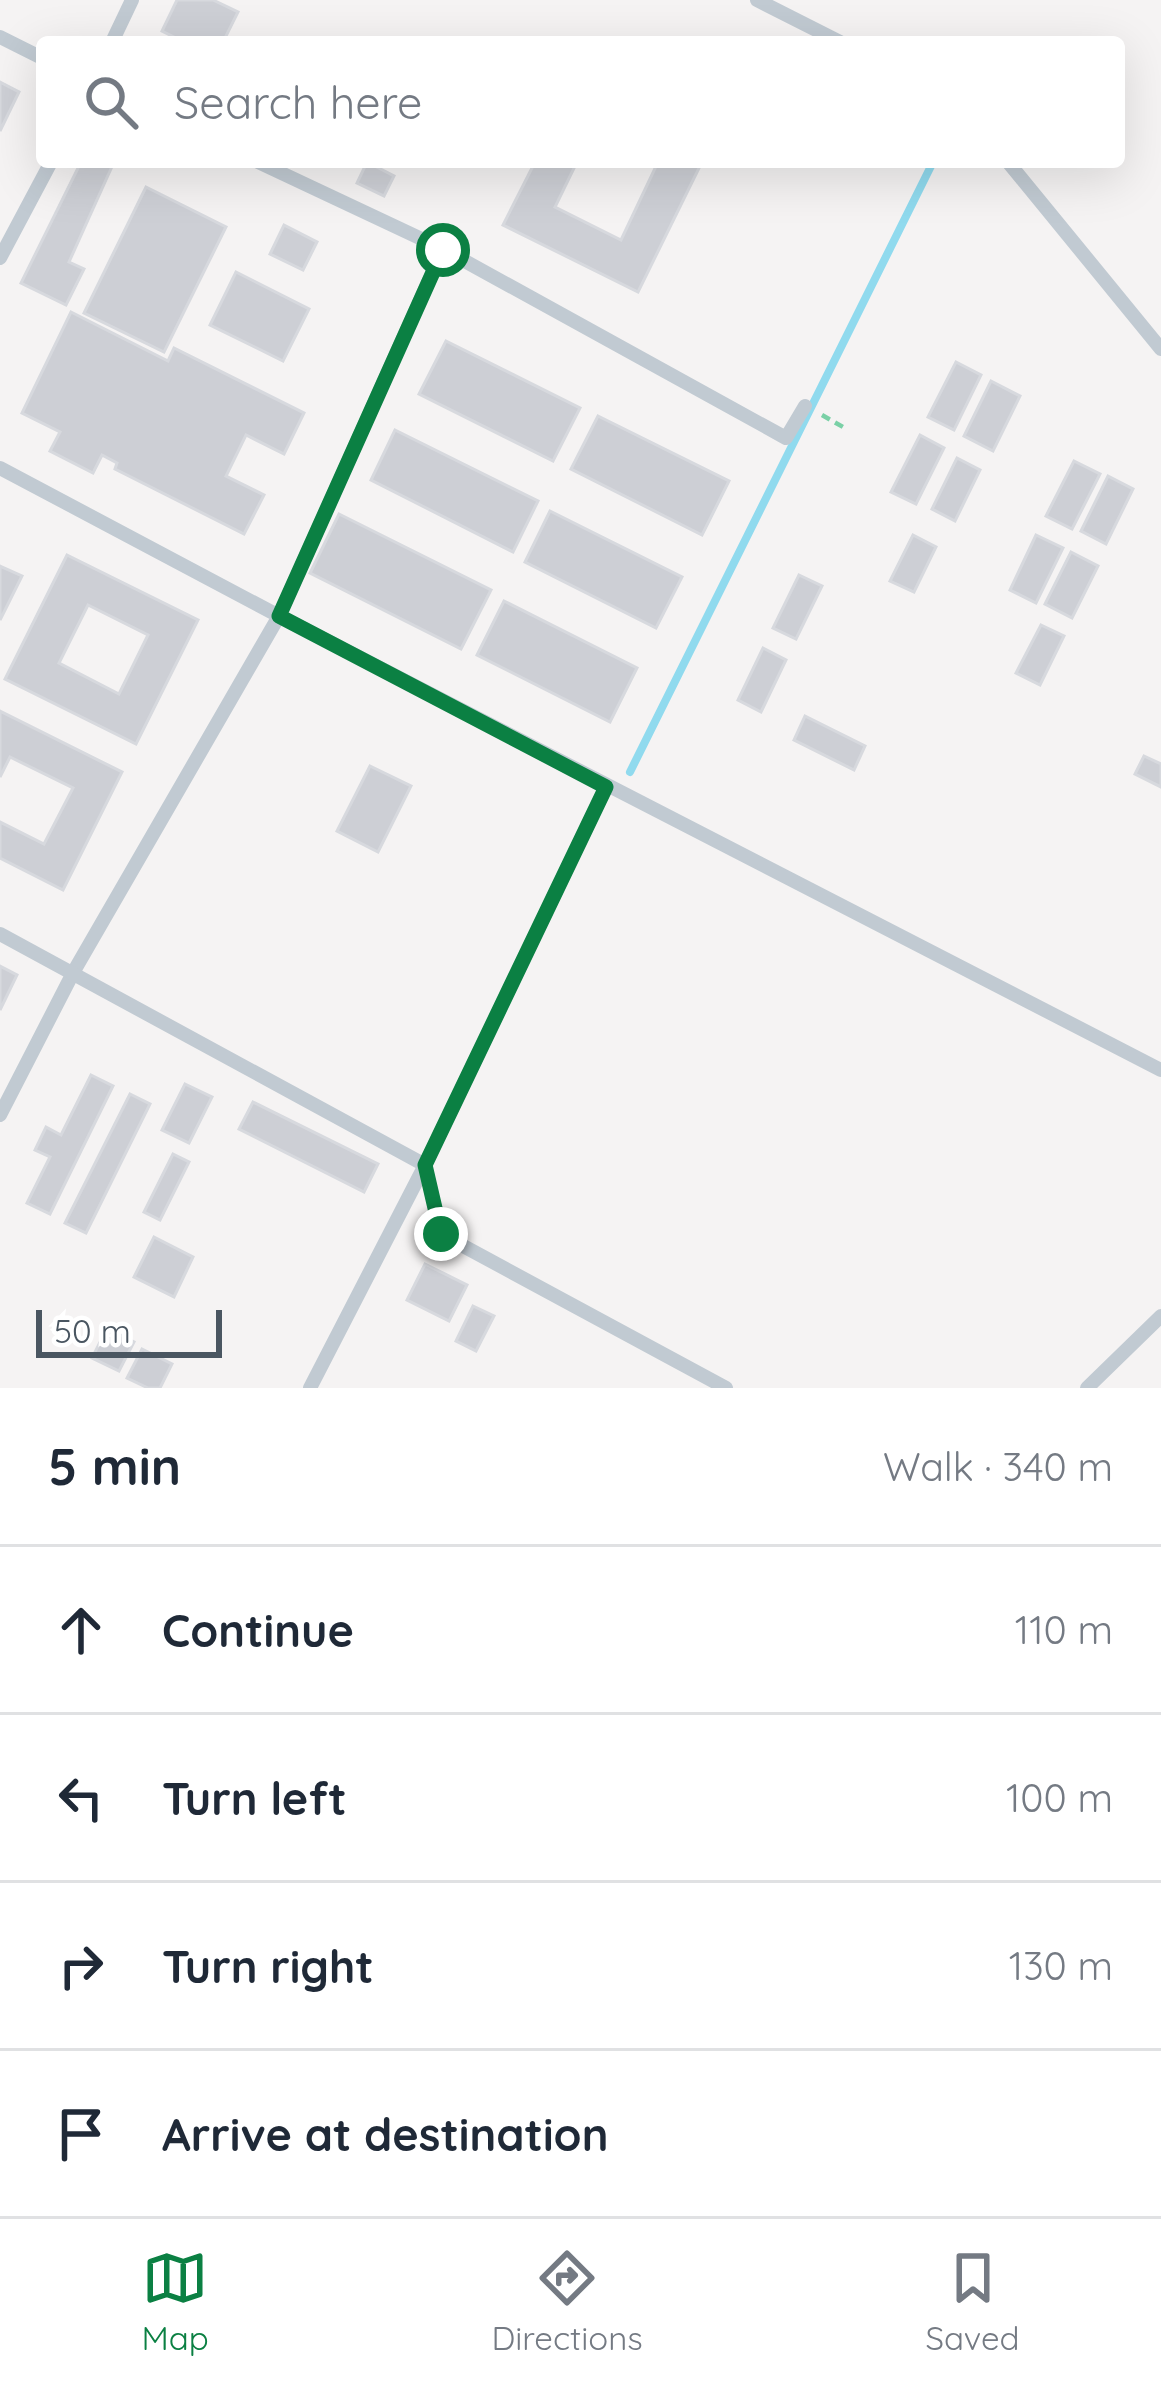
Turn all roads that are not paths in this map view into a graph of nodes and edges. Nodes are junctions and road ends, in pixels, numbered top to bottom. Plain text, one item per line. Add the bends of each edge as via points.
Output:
1 (132, 0) edge
2 (757, 0) edge
3 (115, 36) edge
4 (828, 36) edge
5 (0, 37) edge
6 (36, 55) edge
7 (48, 168) edge
8 (271, 168) edge
9 (1013, 168) edge
10 (443, 250) junction
11 (0, 258) edge
12 (1161, 349) edge
13 (805, 406) road end
14 (0, 468) edge
15 (279, 616) junction
16 (606, 787) junction
17 (0, 934) edge
18 (74, 971) junction
19 (1161, 1070) edge
20 (0, 1115) edge
21 (425, 1165) junction
22 (1161, 1316) edge
23 (310, 1388) edge
24 (726, 1388) edge
25 (1088, 1388) edge

1 - 3 lane
2 - 4 lane
5 - 6 lane
7 - 11 lane
8 - 10 lane
9 - 12 lane
10 - 13 lane via 786,438
10 - 15 lane
14 - 15 lane
15 - 16 lane
15 - 18 lane
16 - 19 lane
16 - 21 lane
17 - 18 lane
18 - 20 lane
18 - 21 lane
21 - 23 lane
21 - 24 lane via 441,1234
22 - 25 lane

